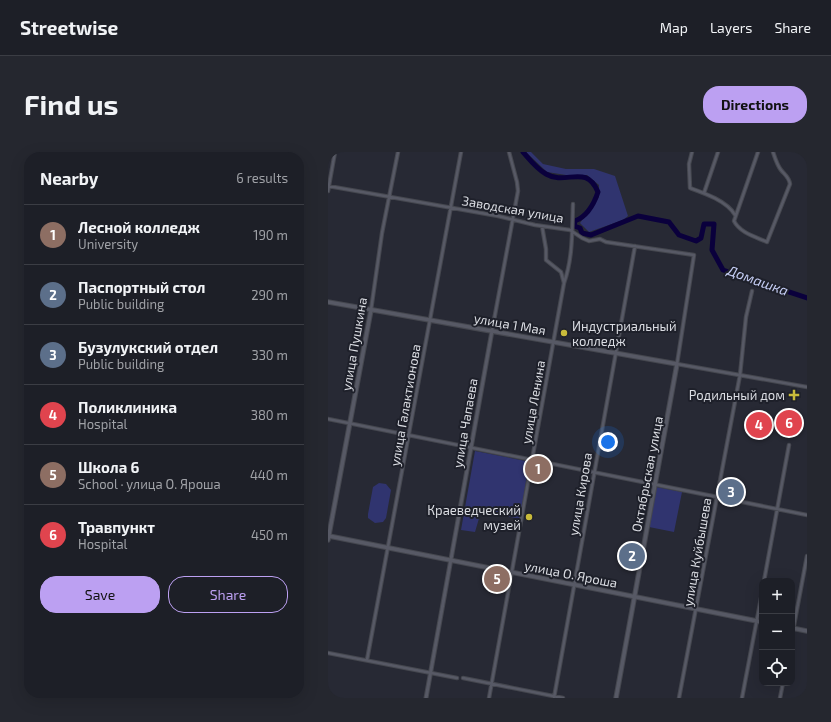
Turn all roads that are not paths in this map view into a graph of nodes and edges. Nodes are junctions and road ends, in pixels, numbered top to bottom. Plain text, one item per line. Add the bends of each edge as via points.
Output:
1 (335, 152) edge
2 (398, 152) edge
3 (461, 152) edge
4 (509, 152) edge
5 (692, 152) edge
6 (718, 152) edge
7 (758, 152) edge
8 (773, 152) edge
9 (328, 186) edge
10 (328, 191) edge
11 (704, 193) junction
12 (390, 198) junction
13 (573, 204) dead end
14 (451, 208) junction
15 (735, 215) junction
16 (512, 220) junction
17 (542, 226) junction
18 (573, 232) junction
19 (635, 246) junction
20 (693, 254) joint
21 (564, 283) junction
22 (752, 292) dead end
23 (328, 302) edge
24 (371, 310) junction
25 (430, 320) junction
26 (492, 331) junction
27 (553, 342) junction
28 (616, 353) junction
29 (677, 364) junction
30 (740, 375) junction
31 (807, 387) edge
32 (328, 419) edge
33 (350, 423) junction
34 (410, 435) junction
35 (789, 445) dead end
36 (471, 447) junction
37 (533, 460) junction
38 (594, 472) junction
39 (655, 484) junction
40 (717, 497) junction
41 (777, 509) junction
42 (807, 515) edge
43 (328, 538) edge
44 (389, 548) junction
45 (807, 556) edge
46 (450, 560) junction
47 (513, 572) junction
48 (765, 578) edge
49 (574, 585) junction
50 (634, 596) junction
51 (696, 609) junction
52 (759, 610) edge
53 (795, 618) edge
54 (757, 621) junction
55 (795, 628) edge
56 (807, 631) edge
57 (328, 653) edge
58 (367, 660) junction
59 (431, 673) junction
60 (457, 678) dead end
61 (463, 678) dead end
62 (492, 684) junction
63 (782, 686) edge
64 (554, 697) edge
65 (426, 698) edge
66 (489, 698) edge
67 (563, 698) edge
68 (616, 698) edge
69 (679, 698) edge
70 (742, 698) edge
71 (780, 698) edge

1 - 9 street
2 - 12 street, улица Пушкина
3 - 14 street, улица Галактионова
4 - 16 street, улица Чапаева via 518,191
5 - 11 street via 689,164 690,188
6 - 11 street
7 - 15 street
8 - 15 street via 776,163 790,184 768,242 746,233 736,225
9 - 10 street
9 - 12 street, Заводская улица
11 - 15 street via 731,209
12 - 14 street, Заводская улица
12 - 24 street, улица Пушкина via 382,233
13 - 18 street, улица Ленина
14 - 16 street, Заводская улица
14 - 25 street, улица Галактионова
16 - 17 street, Заводская улица
16 - 26 street, улица Чапаева
17 - 18 street, Заводская улица
17 - 21 street via 546,260 561,272
18 - 19 street, Заводская улица via 589,240
18 - 21 street, улица Ленина via 568,272
19 - 20 street, Заводская улица
19 - 28 street, улица Кирова
20 - 29 street, Октябрьская улица
21 - 27 street, улица Ленина
22 - 30 street, улица Куйбышева via 746,317
23 - 24 main road, улица 1 Мая
24 - 25 main road, улица 1 Мая
24 - 33 main road, улица Пушкина
25 - 26 main road, улица 1 Мая
25 - 34 street, улица Галактионова
26 - 27 main road, улица 1 Мая
26 - 36 street, улица Чапаева
27 - 28 main road, улица 1 Мая
27 - 37 street, улица Ленина
28 - 29 main road, улица 1 Мая
28 - 38 street, улица Кирова
29 - 30 street, улица 1 Мая
29 - 39 main road, Октябрьская улица
30 - 31 street, улица 1 Мая
30 - 40 street, улица Куйбышева
32 - 33 street
33 - 34 street
33 - 43 main road, улица Пушкина
34 - 36 street
34 - 44 street, улица Галактионова
35 - 41 street
36 - 37 street
36 - 46 street, улица Чапаева
37 - 38 street
37 - 47 street, улица Ленина
38 - 39 street
38 - 49 street, улица Кирова
39 - 40 street
39 - 50 main road, Октябрьская улица
40 - 41 street
40 - 51 street, улица Куйбышева
41 - 42 street
41 - 48 street
43 - 44 main road, улица О. Яроша
44 - 46 main road, улица О. Яроша
44 - 58 street, улица Галактионова
45 - 53 street
46 - 47 main road, улица О. Яроша
46 - 59 street, улица Чапаева
47 - 49 main road, улица О. Яроша
47 - 62 street, улица Ленина
49 - 50 main road, улица О. Яроша
49 - 64 street, улица Кирова
50 - 51 main road, улица О. Яроша
50 - 68 main road, Октябрьская улица
51 - 54 main road, улица О. Яроша
51 - 69 street, улица Куйбышева
52 - 54 street
54 - 70 street
55 - 56 main road
57 - 58 street
58 - 59 street
59 - 60 street
59 - 65 street, улица Чапаева
61 - 62 street
62 - 64 street
62 - 66 street, улица Ленина
63 - 71 street
64 - 67 street

